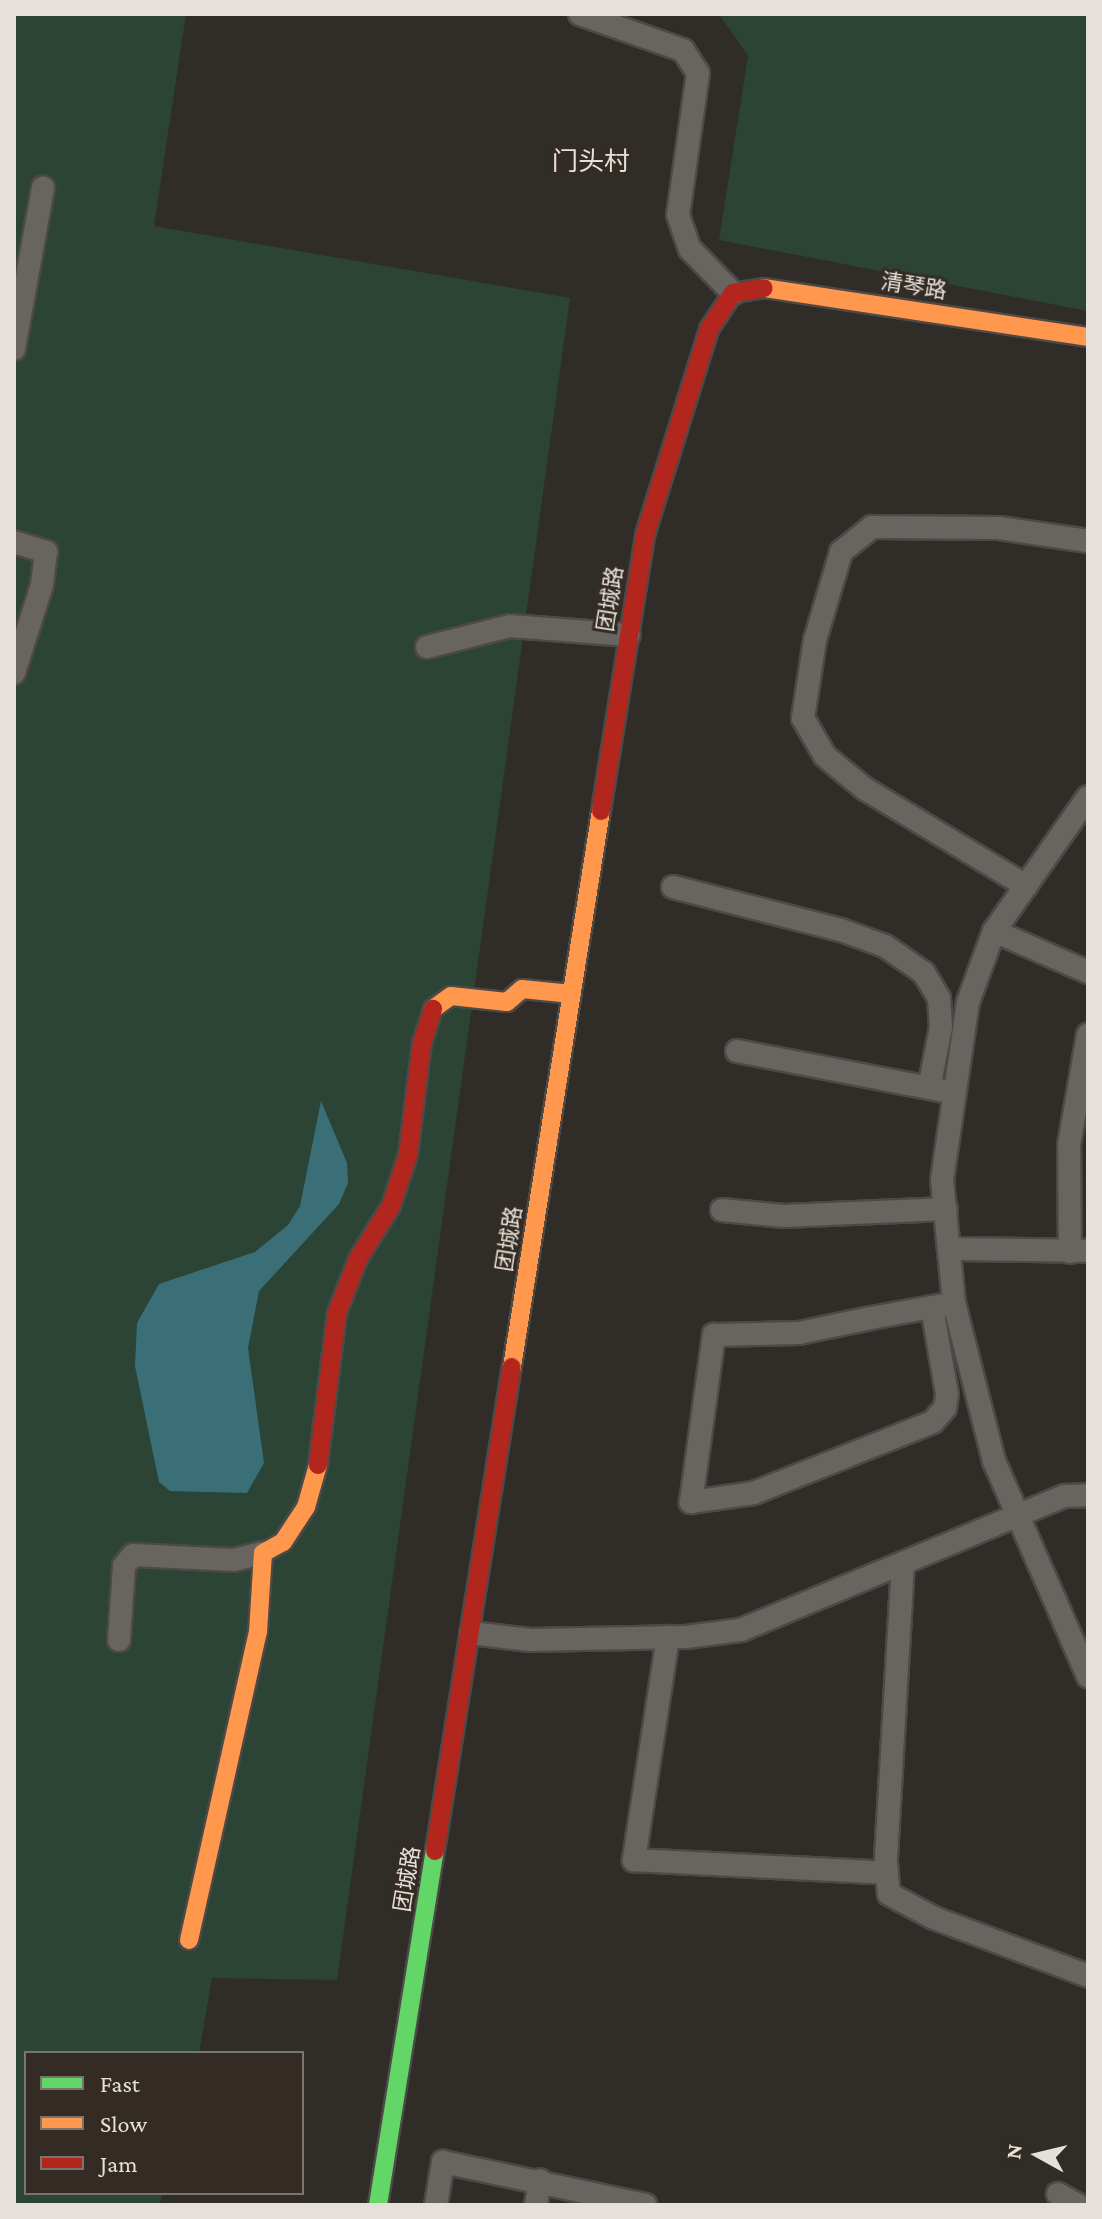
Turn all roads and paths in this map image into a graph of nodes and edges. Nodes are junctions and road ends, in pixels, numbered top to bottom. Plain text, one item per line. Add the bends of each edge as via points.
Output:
1 (580, 14) edge
2 (43, 188) dead end
3 (733, 293) junction
4 (1088, 337) edge
5 (14, 349) edge
6 (1088, 541) edge
7 (14, 542) edge
8 (629, 635) junction
9 (427, 647) dead end
10 (14, 673) edge
11 (1084, 810) edge
12 (1026, 886) junction
13 (673, 887) dead end
14 (994, 931) junction
15 (1088, 972) edge
16 (572, 994) junction
17 (1088, 1035) edge
18 (737, 1051) dead end
19 (929, 1088) junction
20 (953, 1092) junction
21 (946, 1209) junction
22 (722, 1210) dead end
23 (951, 1249) junction
24 (1079, 1252) edge
25 (943, 1305) junction
26 (1088, 1495) edge
27 (1016, 1515) junction
28 (263, 1553) junction
29 (903, 1563) junction
30 (471, 1633) junction
31 (668, 1637) junction
32 (119, 1640) dead end
33 (1088, 1676) edge
34 (887, 1873) junction
35 (189, 1940) dead end
36 (1088, 1976) edge
37 (540, 2180) junction
38 (647, 2204) edge
39 (378, 2205) edge
40 (436, 2205) edge
41 (536, 2205) edge

1 - 3 street via 683,50 698,73 678,215 690,249
2 - 5 street
3 - 4 street, 清琴路 via 763,288
3 - 8 street, 团城路 via 709,329 645,535
6 - 12 street via 999,528 872,527 841,552 815,640 803,718 825,756 865,789
7 - 10 street via 46,552 42,585
8 - 9 street via 510,626
8 - 16 street, 团城路
11 - 12 street
12 - 14 street
13 - 19 street via 841,930 885,946 924,973 939,998 941,1027
14 - 15 street
14 - 20 street via 968,1002
16 - 28 street via 522,989 507,1002 451,996 431,1010 408,1155 391,1206 358,1259 337,1313 317,1473 306,1507 283,1542
16 - 30 street, 团城路
17 - 24 street via 1069,1145
18 - 19 street
19 - 20 street
20 - 21 street via 942,1180
21 - 22 street via 784,1216
21 - 23 street
23 - 24 street
23 - 25 street
25 - 25 street via 799,1333 714,1335 691,1502 754,1493 933,1422 945,1408 947,1394
25 - 27 street
26 - 27 street via 1065,1496
27 - 29 street
27 - 33 street
28 - 32 street via 234,1560 133,1555 124,1566
28 - 35 street via 258,1632
29 - 31 street via 741,1630
29 - 34 street
30 - 31 street via 530,1640
30 - 39 street, 团城路
31 - 34 street via 634,1860
34 - 36 street via 889,1894 934,1918
37 - 38 street
37 - 40 street via 443,2162
37 - 41 street

